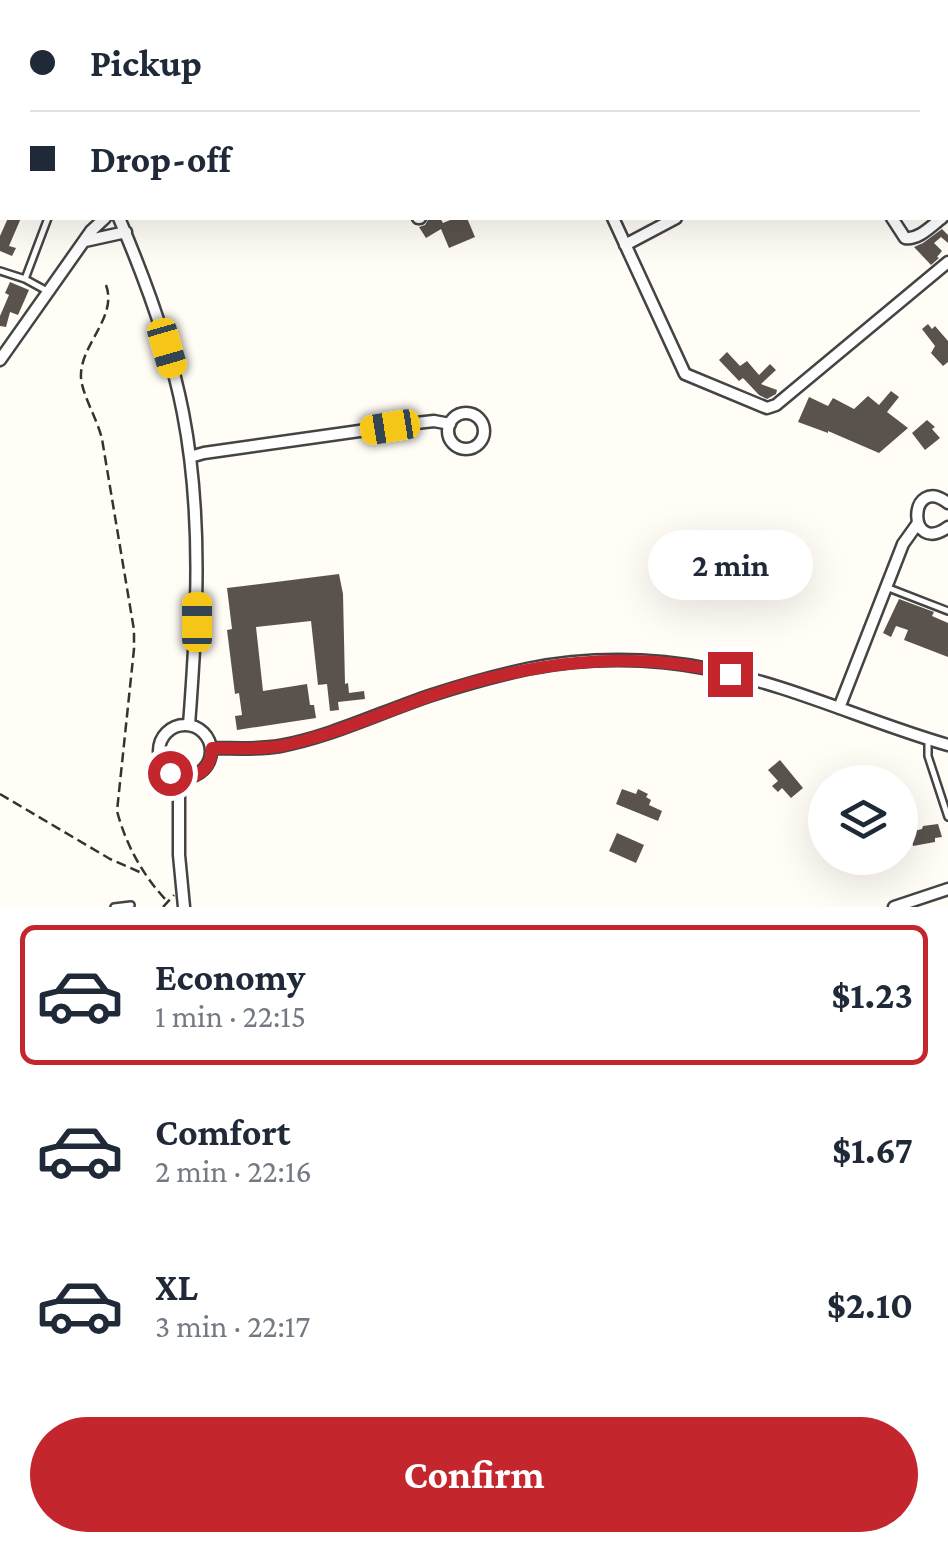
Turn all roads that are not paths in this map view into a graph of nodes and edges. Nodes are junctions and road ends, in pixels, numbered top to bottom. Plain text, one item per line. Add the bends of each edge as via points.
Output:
1 (47, 220) edge
2 (103, 220) edge
3 (121, 220) edge
4 (614, 220) edge
5 (672, 220) edge
6 (893, 220) edge
7 (939, 220) edge
8 (126, 232) junction
9 (84, 241) junction
10 (626, 245) junction
11 (948, 262) edge
12 (1, 271) edge
13 (25, 279) junction
14 (0, 280) edge
15 (48, 291) junction
16 (0, 360) edge
17 (450, 424) dead end
18 (190, 457) junction
19 (948, 504) edge
20 (918, 523) junction
21 (948, 526) edge
22 (886, 586) junction
23 (948, 610) edge
24 (838, 708) junction
25 (189, 725) junction
26 (928, 740) junction
27 (948, 746) edge
28 (212, 748) junction
29 (179, 777) junction
30 (948, 817) edge
31 (948, 888) edge
32 (131, 904) edge
33 (114, 907) edge
34 (184, 907) edge
35 (894, 907) edge

1 - 13 lane
2 - 9 street
3 - 8 street
4 - 10 street
5 - 10 street
6 - 7 street via 910,239
8 - 9 street
8 - 18 street via 159,320
9 - 15 street
10 - 11 street via 685,374 768,408
12 - 13 lane
12 - 14 lane
13 - 15 lane
15 - 16 street
17 - 18 street via 416,423
18 - 25 street via 197,622
19 - 20 street via 924,500 916,509
20 - 21 street via 931,533
20 - 22 street
22 - 23 lane
22 - 24 street
24 - 26 street
24 - 28 street via 708,668 574,662 467,685 277,747
25 - 28 street via 204,732
25 - 29 street via 172,729 160,742 164,767
26 - 27 street
26 - 30 lane
28 - 29 street via 203,771
29 - 34 street
31 - 35 street
32 - 33 lane

